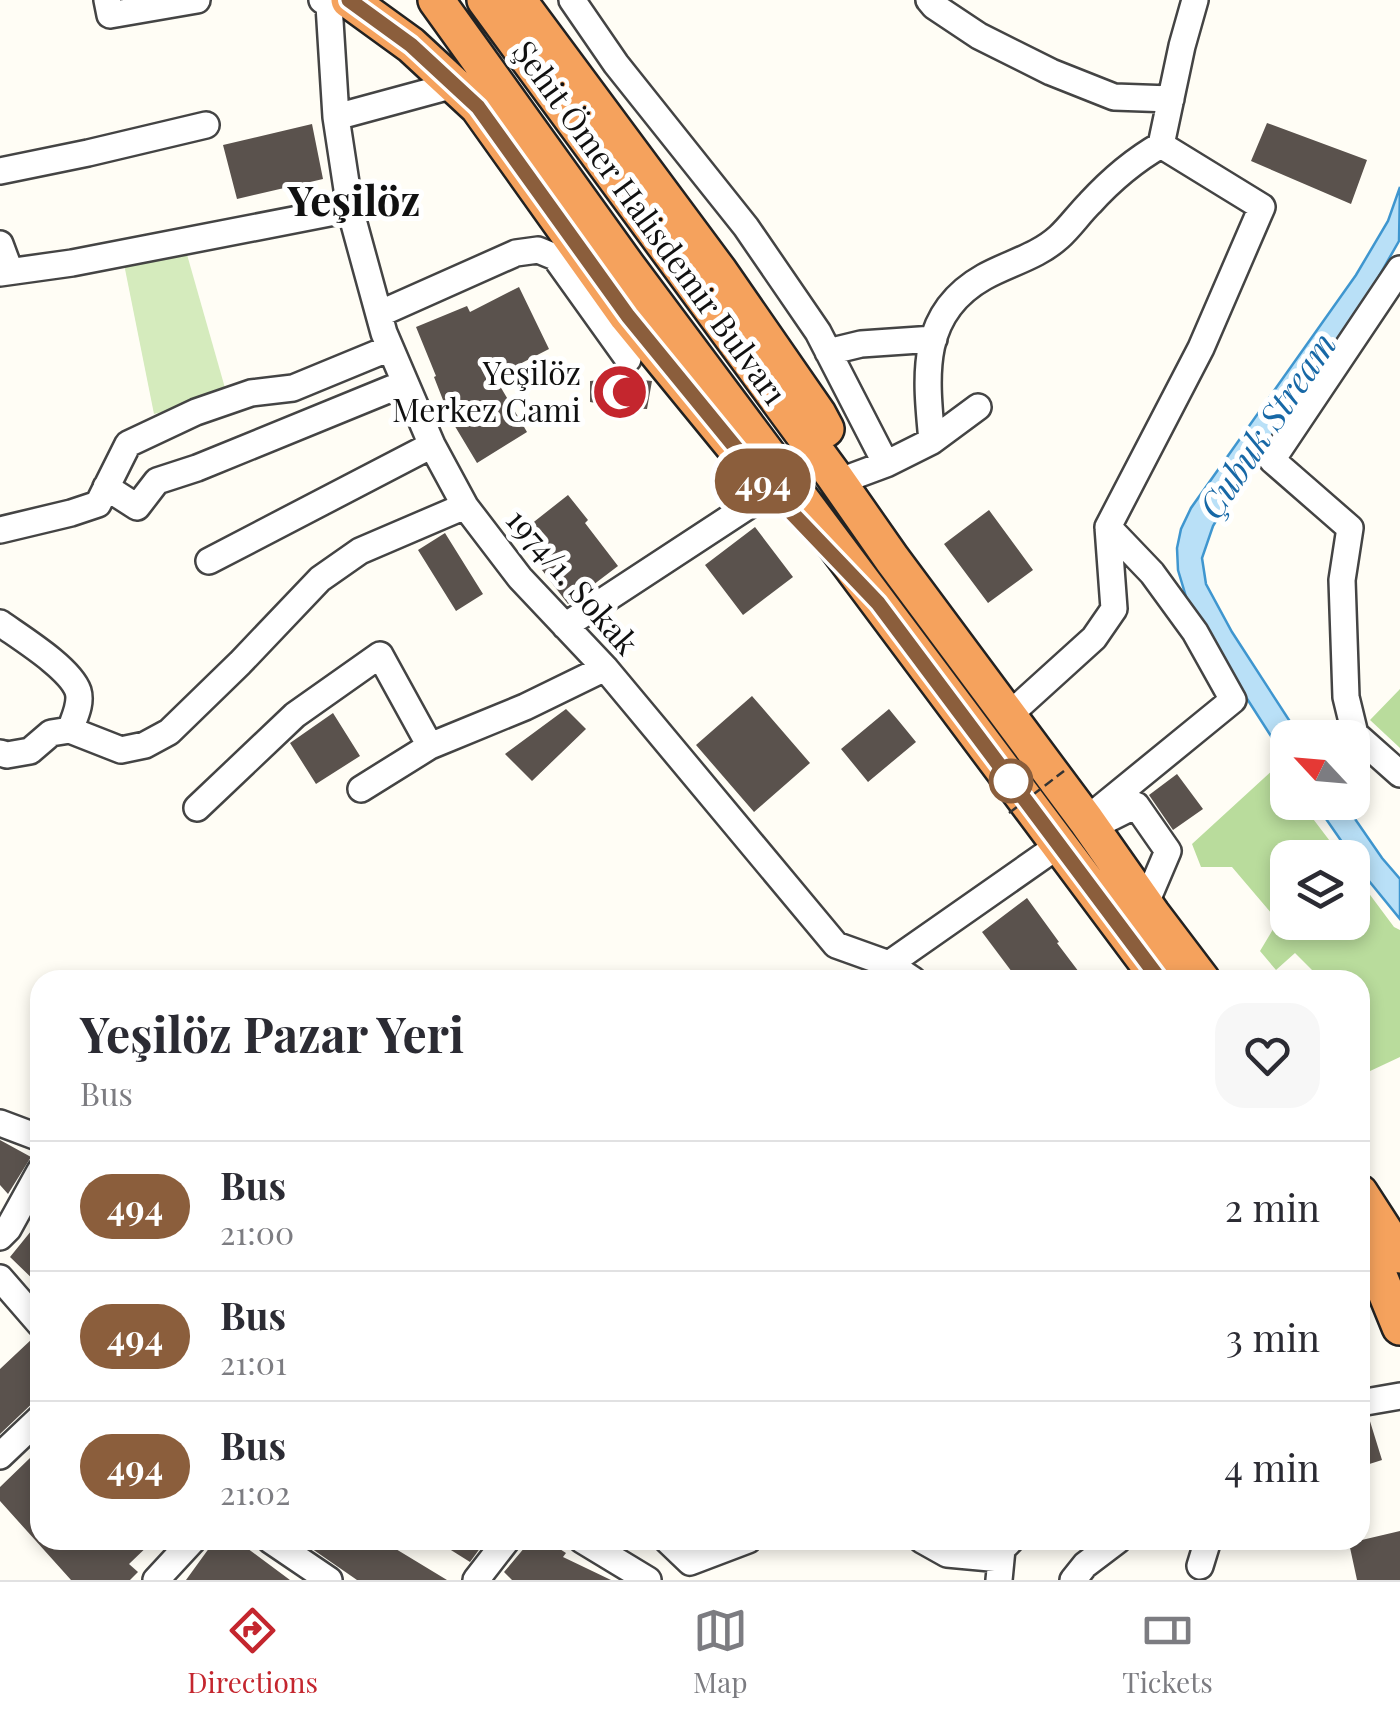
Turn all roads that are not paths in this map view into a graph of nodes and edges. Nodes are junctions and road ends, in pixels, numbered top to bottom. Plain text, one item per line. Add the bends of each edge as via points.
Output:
1 (107, 0) edge
2 (198, 0) edge
3 (322, 0) edge
4 (349, 0) edge
5 (436, 0) edge
6 (485, 0) edge
7 (518, 0) edge
8 (572, 0) edge
9 (929, 0) edge
10 (1195, 0) edge
11 (454, 85) junction
12 (1171, 99) junction
13 (336, 118) junction
14 (206, 125) dead end
15 (1162, 145) junction
16 (0, 171) edge
17 (350, 209) junction
18 (0, 244) edge
19 (1400, 269) edge
20 (5, 272) edge
21 (379, 314) junction
22 (934, 339) junction
23 (390, 348) junction
24 (828, 352) junction
25 (628, 359) dead end
26 (405, 383) junction
27 (978, 407) dead end
28 (932, 442) junction
29 (432, 445) junction
30 (886, 464) junction
31 (851, 477) junction
32 (106, 488) junction
33 (771, 491) junction
34 (465, 506) junction
35 (1108, 527) junction
36 (0, 530) edge
37 (892, 559) junction
38 (209, 562) dead end
39 (878, 603) junction
40 (0, 623) edge
41 (565, 626) junction
42 (604, 668) junction
43 (1008, 716) junction
44 (70, 730) junction
45 (430, 746) junction
46 (0, 753) edge
47 (1400, 774) edge
48 (361, 789) dead end
49 (198, 808) dead end
50 (1088, 824) junction
51 (1059, 845) junction
52 (1145, 905) junction
53 (888, 964) junction
54 (898, 970) edge
55 (1153, 970) edge
56 (1194, 970) edge
57 (0, 1123) edge
58 (30, 1134) edge
59 (30, 1189) edge
60 (1370, 1208) edge
61 (0, 1237) edge
62 (1400, 1255) edge
63 (1370, 1265) edge
64 (0, 1278) edge
65 (30, 1312) edge
66 (1400, 1327) edge
67 (1400, 1396) edge
68 (1370, 1402) edge
69 (30, 1428) edge
70 (0, 1456) edge
71 (184, 1550) edge
72 (285, 1550) edge
73 (500, 1550) edge
74 (598, 1550) edge
75 (678, 1550) edge
76 (722, 1550) edge
77 (940, 1550) edge
78 (1105, 1550) edge
79 (1205, 1550) edge
80 (1004, 1560) edge
81 (1200, 1566) dead end
82 (156, 1580) edge
83 (329, 1580) edge
84 (476, 1580) edge
85 (648, 1580) edge
86 (1073, 1580) edge

1 - 2 street via 110,15
3 - 13 street, 1974/1. Sokak via 329,6
4 - 11 highway, Şehit Ömer Halisdemir Bulvarı
5 - 39 highway, Şehit Ömer Halisdemir Bulvarı
6 - 37 highway, Şehit Ömer Halisdemir Bulvarı
7 - 31 highway via 719,271 818,414
8 - 24 street via 746,227
9 - 12 street via 979,36 1052,72 1114,97
10 - 12 street
11 - 13 street
11 - 33 highway, Şehit Ömer Halisdemir Bulvarı via 478,107 628,316
12 - 15 street
13 - 17 street, 1974/1. Sokak
14 - 16 street
15 - 22 street via 1132,162 1043,250 963,290 944,312
15 - 35 street via 1262,207 1201,348
17 - 20 street
17 - 21 street, 1974/1. Sokak
18 - 20 street
19 - 47 street via 1272,460 1350,528 1342,580 1346,698 1355,734
21 - 23 street, 1974/1. Sokak
21 - 25 street via 516,253 538,250 555,257
22 - 24 street
22 - 28 street via 926,388
23 - 26 street, 1974/1. Sokak
23 - 32 street via 293,388 251,392 196,412 128,444
24 - 30 street
26 - 29 street, 1974/1. Sokak
26 - 32 street via 158,482 137,507
27 - 28 street
28 - 30 street
29 - 34 street, 1974/1. Sokak
29 - 38 street
30 - 31 street
31 - 37 highway
32 - 36 street via 98,504
33 - 39 highway, Şehit Ömer Halisdemir Bulvarı
33 - 41 street
34 - 41 street, 1974/1. Sokak
34 - 44 street via 360,551 320,579 168,732 120,750
35 - 43 street via 1114,610 1094,638
35 - 50 street via 1152,572 1233,700
37 - 43 highway, Şehit Ömer Halisdemir Bulvarı
39 - 51 highway, Şehit Ömer Halisdemir Bulvarı
40 - 44 street via 78,688
41 - 42 street, 1974/1. Sokak
42 - 45 street
42 - 53 street, 1974/1. Sokak via 836,944
43 - 50 highway, Şehit Ömer Halisdemir Bulvarı
44 - 46 street via 52,733 30,750
45 - 48 street
45 - 49 street via 380,656 295,715
50 - 52 highway, Şehit Ömer Halisdemir Bulvarı
50 - 52 street via 1136,804 1168,851
51 - 53 street
51 - 55 highway, Şehit Ömer Halisdemir Bulvarı
52 - 56 highway, Şehit Ömer Halisdemir Bulvarı
53 - 54 street
57 - 58 street
59 - 61 street
60 - 62 highway
63 - 66 highway
64 - 65 street
67 - 68 street
69 - 70 street
71 - 82 street
72 - 83 street
73 - 84 street
74 - 85 street
75 - 76 street via 690,1562
77 - 80 street
78 - 86 street
79 - 81 street

